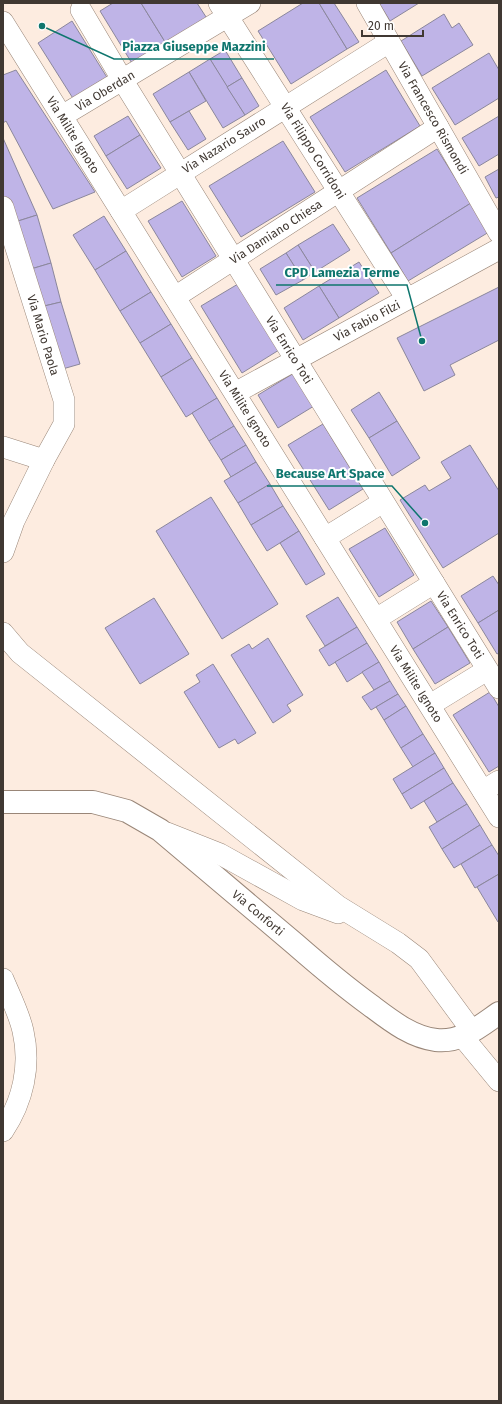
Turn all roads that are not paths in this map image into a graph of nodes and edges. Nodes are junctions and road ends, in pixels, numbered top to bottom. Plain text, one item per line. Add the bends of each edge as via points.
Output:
1 (250, 3) edge
2 (367, 3) edge
3 (81, 10) dead end
4 (223, 10) edge
5 (4, 25) edge
6 (389, 42) junction
7 (123, 81) junction
8 (285, 107) junction
9 (62, 116) junction
10 (438, 127) junction
11 (180, 173) junction
12 (338, 192) junction
13 (3, 207) edge
14 (121, 211) junction
15 (499, 233) edge
16 (499, 249) edge
17 (234, 260) junction
18 (175, 297) junction
19 (407, 299) junction
20 (295, 360) junction
21 (235, 393) junction
22 (3, 447) edge
23 (44, 460) junction
24 (383, 502) junction
25 (11, 508) edge
26 (325, 538) junction
27 (3, 552) edge
28 (434, 583) junction
29 (376, 619) junction
30 (3, 633) edge
31 (487, 670) junction
32 (499, 688) edge
33 (430, 705) junction
34 (491, 786) edge
35 (3, 802) edge
36 (499, 817) edge
37 (160, 830) junction
38 (366, 924) junction
39 (3, 979) edge
40 (499, 1013) edge
41 (467, 1034) junction
42 (499, 1081) edge
43 (3, 1131) edge

1 - 4 street, Via Oberdan
2 - 6 street, Via Francesco Rismondi
3 - 7 street, Via Enrico Toti
4 - 7 street, Via Oberdan
4 - 8 street, Via Filippo Corridoni
5 - 9 street, Via Milite Ignoto
6 - 8 street, Via Nazario Sauro
6 - 10 street, Via Francesco Rismondi
7 - 9 street, Via Oberdan
7 - 11 street, Via Enrico Toti
8 - 11 street, Via Nazario Sauro
8 - 12 street, Via Filippo Corridoni
9 - 14 street, Via Milite Ignoto
10 - 12 street, Via Damiano Chiesa
10 - 15 street, Via Francesco Rismondi
11 - 14 street, Via Nazario Sauro
11 - 17 street, Via Enrico Toti
12 - 17 street, Via Damiano Chiesa
12 - 19 street, Via Filippo Corridoni
13 - 23 street, Via Mario Paola via 64,400 64,424
14 - 18 street, Via Milite Ignoto
16 - 19 street, Via Fabio Filzi
17 - 18 street, Via Damiano Chiesa
17 - 20 street, Via Enrico Toti
18 - 21 street, Via Milite Ignoto
19 - 20 street, Via Fabio Filzi
20 - 21 street, Via Fabio Filzi
20 - 24 street, Via Enrico Toti
21 - 26 street, Via Milite Ignoto
22 - 23 street
23 - 25 street, Via Mario Paola
24 - 26 street
24 - 28 street, Via Enrico Toti
25 - 27 street, Via Mario Paola via 14,521
26 - 29 street, Via Milite Ignoto
28 - 29 street
28 - 31 street, Via Enrico Toti
29 - 33 street, Via Milite Ignoto
30 - 38 street via 20,653 338,906
31 - 32 street, Via Enrico Toti
31 - 33 street
33 - 34 street, Via Milite Ignoto
34 - 36 street, Via Milite Ignoto
35 - 37 main road, Via Conforti via 93,802 127,812
37 - 38 street via 220,854 303,900
37 - 41 main road, Via Conforti via 347,988 387,1018 425,1038 448,1040
38 - 41 street via 398,943 418,959
39 - 43 street via 23,1030 27,1054 24,1084 13,1116
40 - 41 main road, Via Conforti
41 - 42 street

